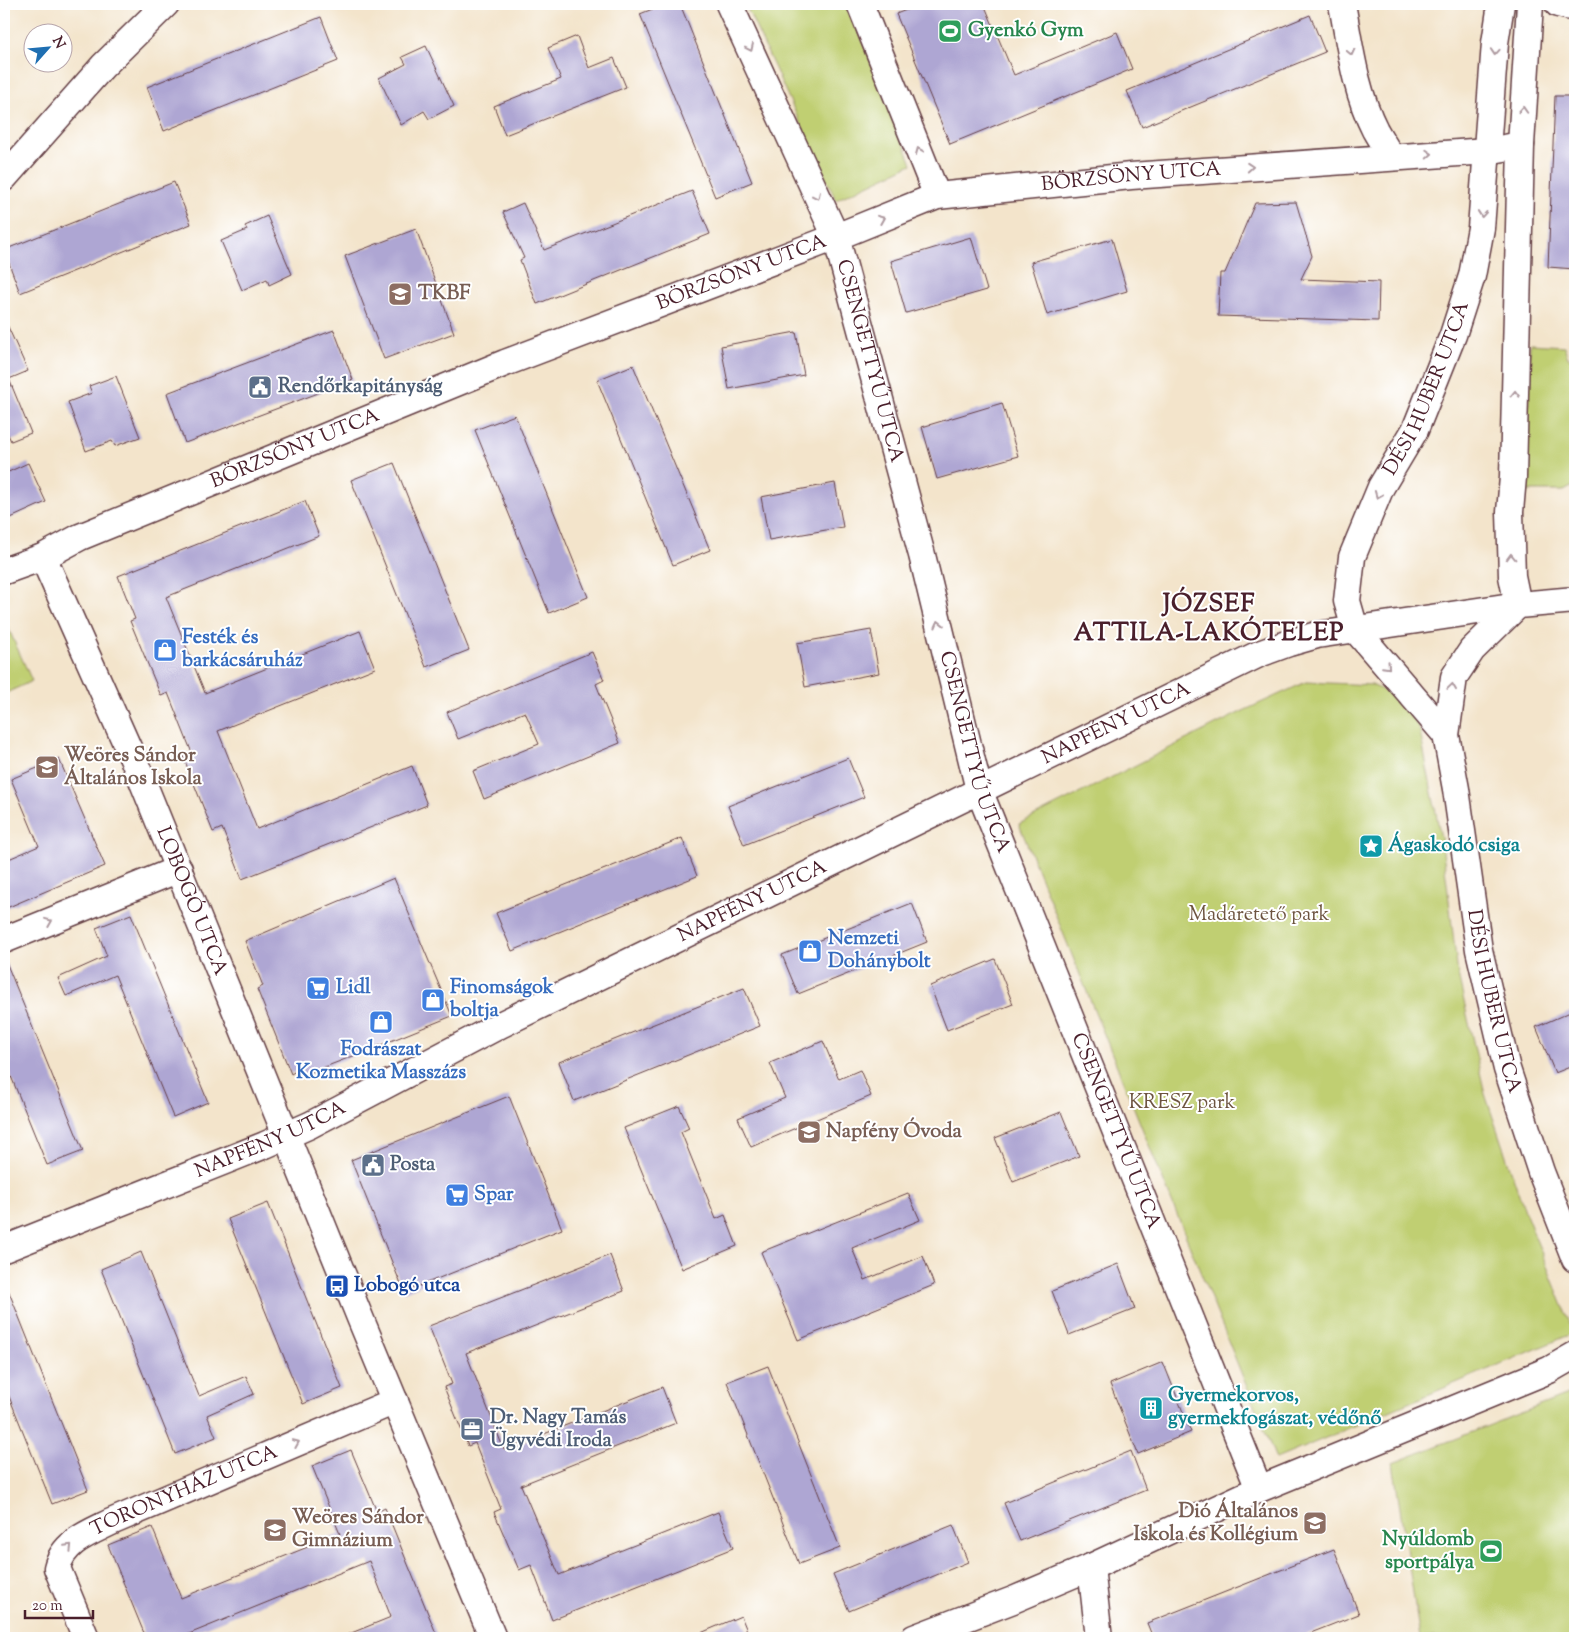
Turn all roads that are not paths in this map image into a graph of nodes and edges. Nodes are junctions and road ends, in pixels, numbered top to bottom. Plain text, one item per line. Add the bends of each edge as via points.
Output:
1 (166, 4) edge
2 (729, 4) edge
3 (860, 4) edge
4 (1342, 4) edge
5 (1502, 4) edge
6 (1530, 4) edge
7 (1558, 4) edge
8 (1575, 8) edge
9 (1522, 145) junction
10 (1487, 151) junction
11 (1391, 157) junction
12 (4, 178) edge
13 (937, 196) junction
14 (836, 237) junction
15 (43, 557) junction
16 (4, 571) edge
17 (1575, 600) edge
18 (1518, 605) junction
19 (1355, 628) junction
20 (1446, 735) junction
21 (979, 790) junction
22 (179, 869) junction
23 (4, 940) edge
24 (287, 1136) junction
25 (4, 1249) edge
26 (1575, 1259) edge
27 (1575, 1355) edge
28 (395, 1401) junction
29 (1259, 1489) junction
30 (1091, 1568) junction
31 (86, 1638) edge
32 (493, 1638) edge
33 (914, 1638) edge
34 (1099, 1638) edge

1 - 12 street via 103,66
2 -> 14 street, CSENGETTYŰ UTCA
13 -> 3 street
4 -> 11 street via 1360,92 1375,130
5 -> 10 street, DÉSI HUBER UTCA via 1495,43
9 -> 6 street
7 - 8 street
9 - 10 street, BÖRZSÖNY UTCA
18 -> 9 street via 1512,576 1510,512
11 -> 10 street, BÖRZSÖNY UTCA
10 -> 19 street, DÉSI HUBER UTCA via 1481,228 1472,276 1453,335 1415,430 1381,487 1352,558 1347,601
13 -> 11 street, BÖRZSÖNY UTCA via 1131,176
14 -> 13 street, BÖRZSÖNY UTCA
14 - 15 street, BÖRZSÖNY UTCA via 475,376 80,537
21 -> 14 street, CSENGETTYŰ UTCA via 922,555
15 - 16 street, BÖRZSÖNY UTCA
15 - 22 street, LOBOGÓ UTCA
17 - 18 street, NAPFÉNY UTCA
18 - 19 street, NAPFÉNY UTCA
20 -> 18 street, DÉSI HUBER UTCA via 1454,677 1472,650
19 -> 20 street, DÉSI HUBER UTCA
19 - 21 street, NAPFÉNY UTCA via 1298,640 1259,654
20 - 26 street, DÉSI HUBER UTCA via 1478,950 1507,1070 1540,1172
21 - 24 street, NAPFÉNY UTCA via 511,1020
21 - 29 street, CSENGETTYŰ UTCA
23 -> 22 street
22 - 24 street, LOBOGÓ UTCA
24 - 25 street, NAPFÉNY UTCA
24 - 28 street, LOBOGÓ UTCA
27 - 29 street via 1549,1370
31 -> 28 street, TORONYHÁZ UTCA via 57,1568 70,1544 111,1522
28 - 32 street, LOBOGÓ UTCA
29 - 30 street
30 - 33 street
30 - 34 street

